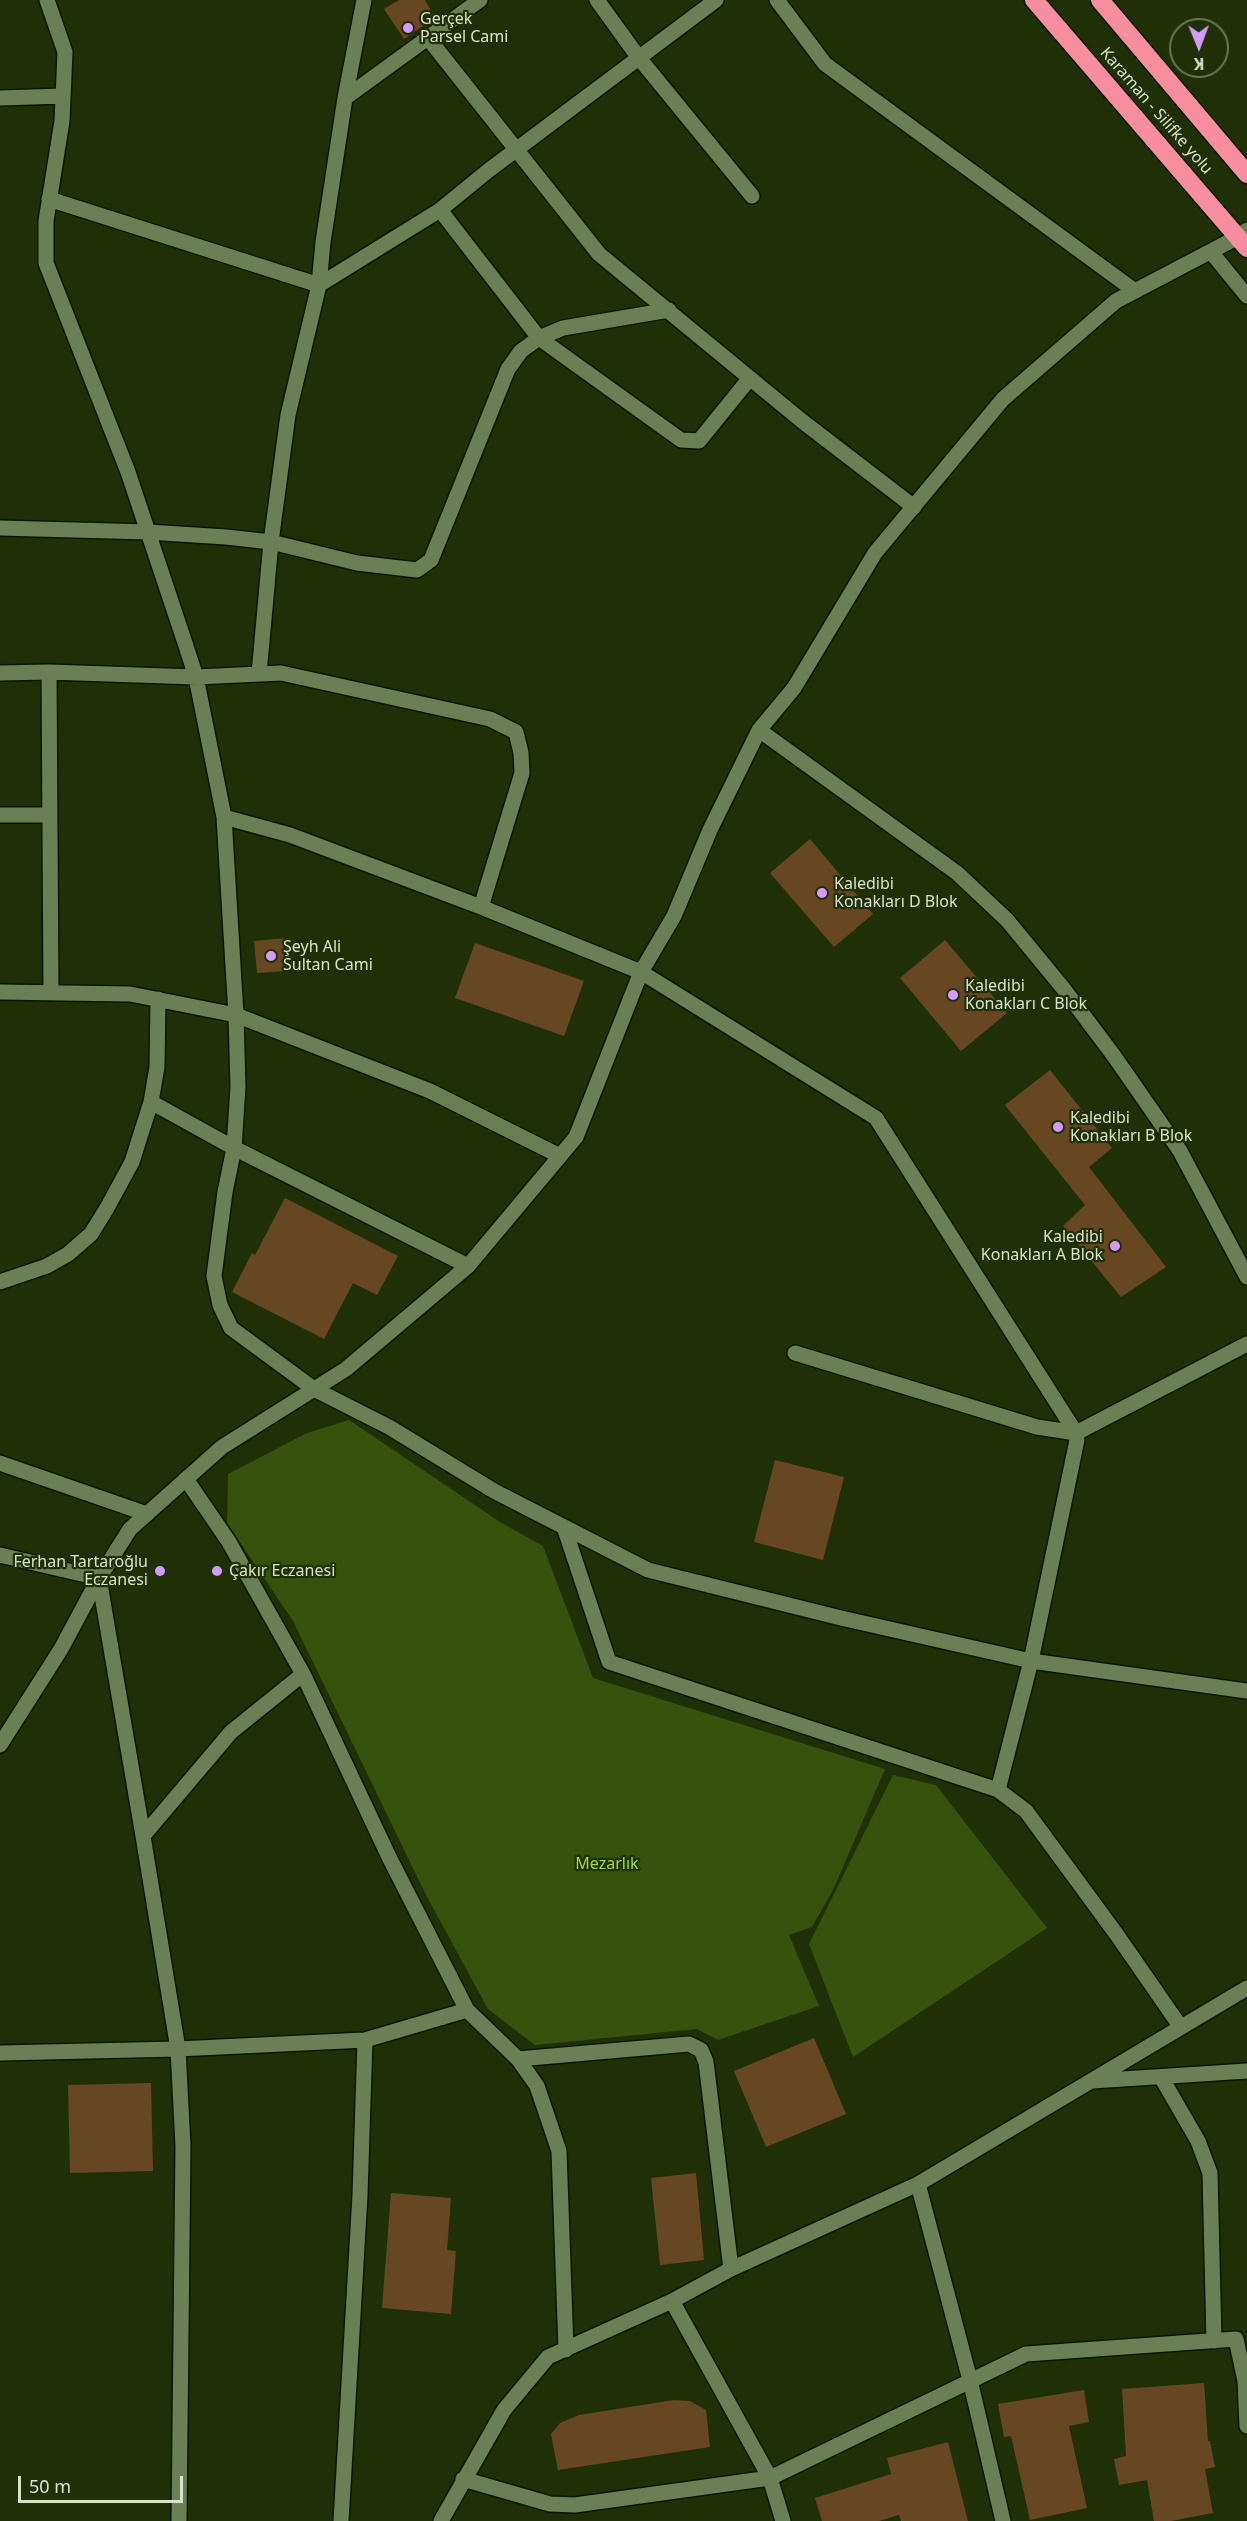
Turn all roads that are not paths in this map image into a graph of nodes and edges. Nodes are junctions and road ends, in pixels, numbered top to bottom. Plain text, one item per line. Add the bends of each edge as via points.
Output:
1 (47, 0) edge
2 (364, 0) edge
3 (480, 0) edge
4 (597, 0) edge
5 (716, 0) edge
6 (777, 0) edge
7 (1035, 0) edge
8 (1100, 0) edge
9 (428, 38) junction
10 (639, 58) junction
11 (63, 96) junction
12 (0, 98) edge
13 (345, 98) junction
14 (516, 150) junction
15 (1247, 174) edge
16 (752, 196) dead end
17 (50, 199) junction
18 (440, 210) junction
19 (1244, 238) edge
20 (1211, 252) junction
21 (320, 285) junction
22 (1136, 291) junction
23 (1247, 296) edge
24 (669, 310) junction
25 (539, 338) junction
26 (750, 378) junction
27 (914, 507) junction
28 (0, 528) edge
29 (148, 532) junction
30 (271, 542) junction
31 (49, 672) junction
32 (0, 673) edge
33 (259, 674) junction
34 (196, 677) junction
35 (759, 730) junction
36 (0, 815) edge
37 (50, 815) junction
38 (224, 817) junction
39 (481, 907) junction
40 (641, 972) junction
41 (0, 992) edge
42 (51, 993) junction
43 (158, 999) junction
44 (236, 1015) junction
45 (151, 1102) junction
46 (234, 1148) junction
47 (560, 1156) junction
48 (468, 1266) junction
49 (1247, 1277) edge
50 (0, 1282) edge
51 (1247, 1344) edge
52 (795, 1353) dead end
53 (314, 1389) junction
54 (1076, 1433) junction
55 (0, 1463) edge
56 (186, 1479) junction
57 (147, 1514) junction
58 (564, 1527) junction
59 (0, 1555) edge
60 (99, 1578) junction
61 (1031, 1661) junction
62 (303, 1674) junction
63 (1247, 1691) edge
64 (0, 1744) edge
65 (998, 1790) junction
66 (143, 1836) junction
67 (1247, 1988) edge
68 (467, 2010) junction
69 (1180, 2026) junction
70 (365, 2040) junction
71 (178, 2049) junction
72 (0, 2053) edge
73 (518, 2060) junction
74 (1247, 2072) edge
75 (1161, 2077) junction
76 (1089, 2081) junction
77 (918, 2184) junction
78 (731, 2270) junction
79 (672, 2301) junction
80 (1214, 2341) junction
81 (566, 2350) junction
82 (970, 2380) junction
83 (1247, 2426) edge
84 (770, 2478) junction
85 (463, 2480) junction
86 (179, 2521) edge
87 (341, 2521) edge
88 (441, 2521) edge
89 (783, 2521) edge
90 (1003, 2521) edge

1 - 11 street via 65,52
2 - 13 street
3 - 9 street
4 - 10 street
5 - 10 street
6 - 22 street via 825,64
7 - 19 highway, Karaman - Silifke yolu
8 - 15 highway, Karaman - Silifke yolu
9 - 13 street
9 - 14 street
10 - 14 street
10 - 16 street
11 - 12 street
11 - 17 street
13 - 21 street
14 - 18 street
14 - 24 street via 599,254
17 - 21 street
17 - 29 street via 46,263
18 - 21 street
18 - 25 street
19 - 20 street
20 - 22 street
20 - 23 street
21 - 30 street via 288,415
22 - 27 street via 1116,301 1003,399
24 - 25 street via 563,328
24 - 26 street
25 - 26 street via 681,440 699,441
25 - 30 street via 521,351 508,369 431,560 417,570 392,568
26 - 27 street
27 - 35 street via 875,553 794,688
28 - 29 street
29 - 30 street
29 - 34 street
30 - 33 street
31 - 32 street
31 - 34 street
31 - 37 street
33 - 34 street
33 - 39 street via 281,673 478,716 516,732 522,773
34 - 38 street
35 - 40 street via 710,830 674,916
35 - 49 street via 957,873 1007,920 1063,988 1180,1151
36 - 37 street
37 - 42 street
38 - 39 street via 290,835
38 - 44 street
39 - 40 street
40 - 47 street via 576,1137
40 - 54 street via 876,1118
41 - 42 street
42 - 43 street via 130,994
43 - 44 street
43 - 45 street via 157,1066
44 - 46 street via 238,1087
44 - 47 street via 430,1091
45 - 46 street
45 - 50 street via 132,1162 91,1234 47,1266
46 - 48 street
46 - 53 street via 214,1276 220,1305 231,1328
47 - 48 street
48 - 53 street via 346,1369
51 - 54 street
52 - 54 street via 1037,1427
53 - 56 street via 222,1446
53 - 58 street
54 - 61 street
55 - 57 street
56 - 57 street
56 - 62 street via 229,1542
57 - 60 street via 130,1529
58 - 61 street via 648,1570
58 - 65 street via 609,1662
59 - 60 street
60 - 64 street via 61,1649
60 - 66 street
61 - 63 street
61 - 65 street
62 - 66 street via 231,1732
62 - 68 street
65 - 69 street via 1026,1811
66 - 71 street
67 - 69 street
68 - 70 street
68 - 73 street
69 - 76 street
70 - 71 street
70 - 87 street
71 - 72 street
71 - 86 street via 183,2146
73 - 78 street via 689,2044 701,2050 706,2062
73 - 81 street via 537,2086 559,2151
74 - 75 street
75 - 76 street
75 - 80 street via 1198,2141 1210,2173
76 - 77 street
77 - 78 street
77 - 82 street
78 - 79 street
79 - 81 street
79 - 84 street
80 - 82 street via 1026,2354
80 - 83 street via 1236,2339 1245,2381
81 - 85 street via 548,2356 504,2410
82 - 84 street
82 - 90 street
84 - 85 street via 575,2505 550,2504
84 - 89 street
85 - 88 street

